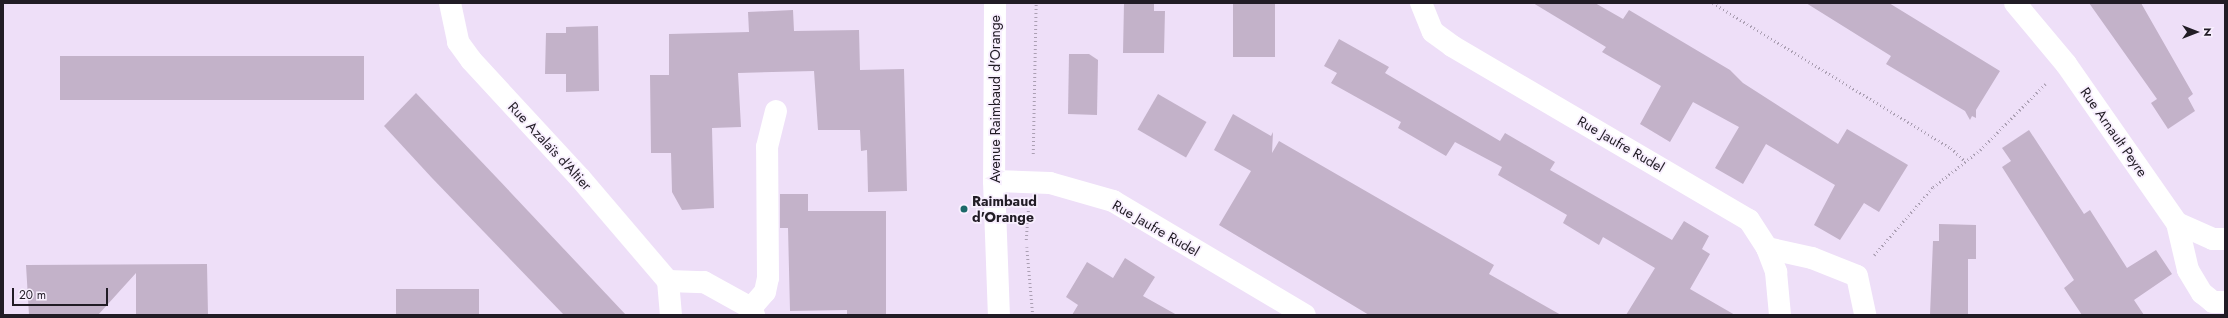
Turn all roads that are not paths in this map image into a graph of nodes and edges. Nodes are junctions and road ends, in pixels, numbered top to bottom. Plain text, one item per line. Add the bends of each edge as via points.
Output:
1 (450, 3) edge
2 (995, 3) edge
3 (1421, 3) edge
4 (2015, 3) edge
5 (776, 111) dead end
6 (994, 181) junction
7 (2176, 223) junction
8 (2225, 239) edge
9 (1767, 248) junction
10 (668, 281) junction
11 (2225, 302) edge
12 (752, 312) edge
13 (671, 315) edge
14 (999, 315) edge
15 (1305, 315) edge
16 (1780, 315) edge
17 (1865, 315) edge

1 - 10 street, Rue Azalaïs d'Altier via 458,42 471,60 580,178
2 - 6 street, Avenue Raimbaud d'Orange
3 - 9 street, Rue Jaufre Rudel via 1433,32 1452,46 1749,220
4 - 7 street, Rue Arnault Peyre via 2066,64
5 - 12 street via 767,147 768,278 765,292
6 - 14 street, Avenue Raimbaud d'Orange
6 - 15 street, Rue Jaufre Rudel via 1050,183 1113,201
7 - 8 street via 2213,239
7 - 11 street via 2188,270 2202,293 2213,302
9 - 16 street, Rue Jaufre Rudel via 1776,272
9 - 17 street via 1812,258 1857,276
10 - 12 street via 704,282
10 - 13 street

